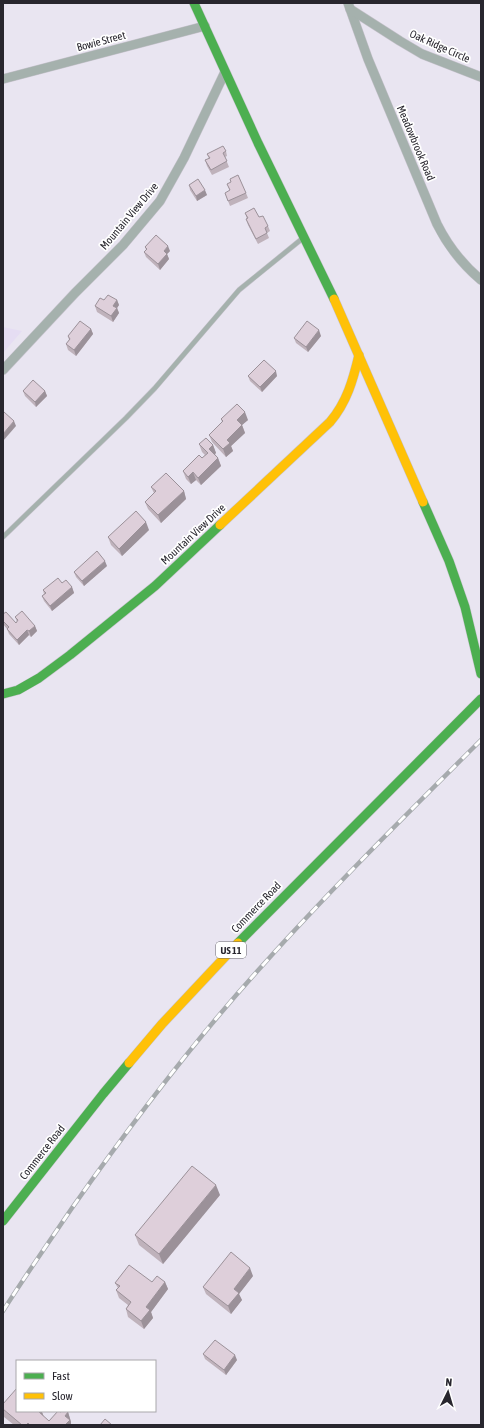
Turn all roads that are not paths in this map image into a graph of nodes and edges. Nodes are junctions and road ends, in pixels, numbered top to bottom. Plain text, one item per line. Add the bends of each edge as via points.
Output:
1 (194, 3) edge
2 (349, 6) edge
3 (205, 26) junction
4 (225, 72) junction
5 (481, 77) edge
6 (3, 79) edge
7 (304, 237) junction
8 (481, 280) edge
9 (359, 355) junction
10 (3, 370) edge
11 (3, 537) edge
12 (481, 674) edge
13 (3, 694) edge
14 (481, 699) edge
15 (5, 1215) edge

1 - 3 street
2 - 5 street, Oak Ridge Circle via 422,54
2 - 8 street, Meadowbrook Road via 368,59 437,224 456,255
3 - 4 street
3 - 6 street, Bowie Street
4 - 7 street
4 - 10 street, Mountain View Drive via 184,158 160,201 123,245
7 - 9 street
7 - 11 lane via 239,290 155,388
9 - 12 street via 449,561 465,606
9 - 13 street, Mountain View Drive via 343,406 320,432 156,586 49,670 24,687
14 - 15 street, Commerce Road / US 11 via 296,884 162,1024

